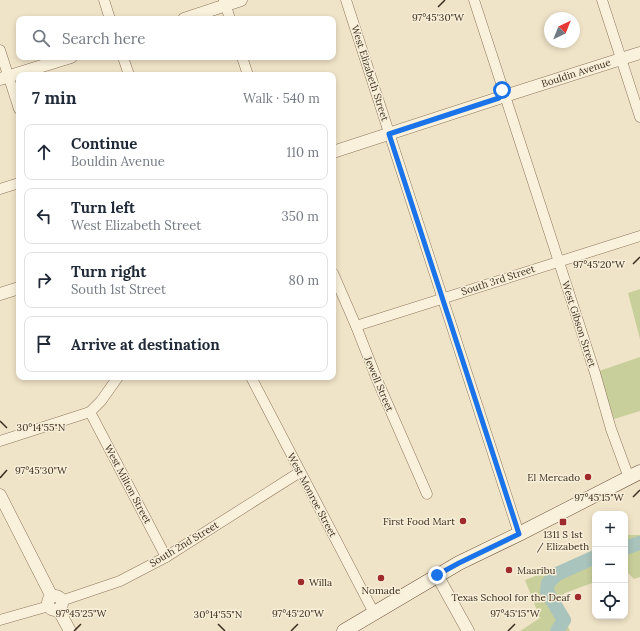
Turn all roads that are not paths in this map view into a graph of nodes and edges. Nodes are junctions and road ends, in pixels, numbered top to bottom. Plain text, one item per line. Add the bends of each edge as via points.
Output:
1 (104, 0) edge
2 (241, 0) edge
3 (346, 0) edge
4 (474, 0) edge
5 (602, 0) edge
6 (225, 2) edge
7 (109, 16) edge
8 (191, 16) edge
9 (229, 16) edge
10 (0, 50) edge
11 (640, 53) edge
12 (621, 59) junction
13 (61, 60) edge
14 (124, 60) edge
15 (243, 60) edge
16 (23, 72) edge
17 (128, 72) edge
18 (247, 72) edge
19 (16, 74) edge
20 (4, 78) edge
21 (505, 96) junction
22 (16, 103) edge
23 (640, 117) edge
24 (389, 134) junction
25 (336, 151) edge
26 (16, 184) edge
27 (0, 189) edge
28 (640, 236) edge
29 (558, 261) junction
30 (336, 280) edge
31 (16, 289) edge
32 (0, 294) edge
33 (442, 298) junction
34 (356, 326) junction
35 (116, 380) edge
36 (253, 380) edge
37 (90, 412) junction
38 (0, 441) edge
39 (300, 472) junction
40 (634, 475) edge
41 (427, 494) dead end
42 (0, 495) edge
43 (519, 534) junction
44 (166, 557) junction
45 (437, 575) junction
46 (55, 603) junction
47 (374, 613) junction
48 (0, 620) edge
49 (360, 627) edge
50 (70, 631) edge
51 (344, 631) edge
52 (468, 631) edge

1 - 7 street
2 - 6 street
3 - 24 street, West Elizabeth Street
4 - 21 street, West Gibson Street
5 - 12 street
6 - 8 street
6 - 9 street
10 - 20 street
11 - 12 street, Bouldin Avenue
12 - 21 street, Bouldin Avenue
12 - 23 street
13 - 16 street
14 - 17 street
15 - 18 street
19 - 20 street
20 - 22 street
21 - 24 street, Bouldin Avenue
21 - 29 street, West Gibson Street
24 - 25 street, Bouldin Avenue
24 - 33 street, West Elizabeth Street
26 - 27 street
28 - 29 street, South 3rd Street
29 - 33 street, South 3rd Street
29 - 40 street, West Gibson Street via 611,429
30 - 34 street, Jewell Street
31 - 32 street
33 - 34 street, South 3rd Street
33 - 43 street, West Elizabeth Street
34 - 41 street, Jewell Street
35 - 37 street
36 - 39 street, West Monroe Street
37 - 38 street
37 - 44 street, West Milton Street
39 - 44 street, South 2nd Street
39 - 47 street, West Monroe Street
40 - 43 main road
42 - 46 street
43 - 45 main road
44 - 46 street, South 2nd Street via 120,581
45 - 47 main road
45 - 52 street
46 - 48 street, South 2nd Street
46 - 50 street
47 - 49 main road
49 - 51 main road

